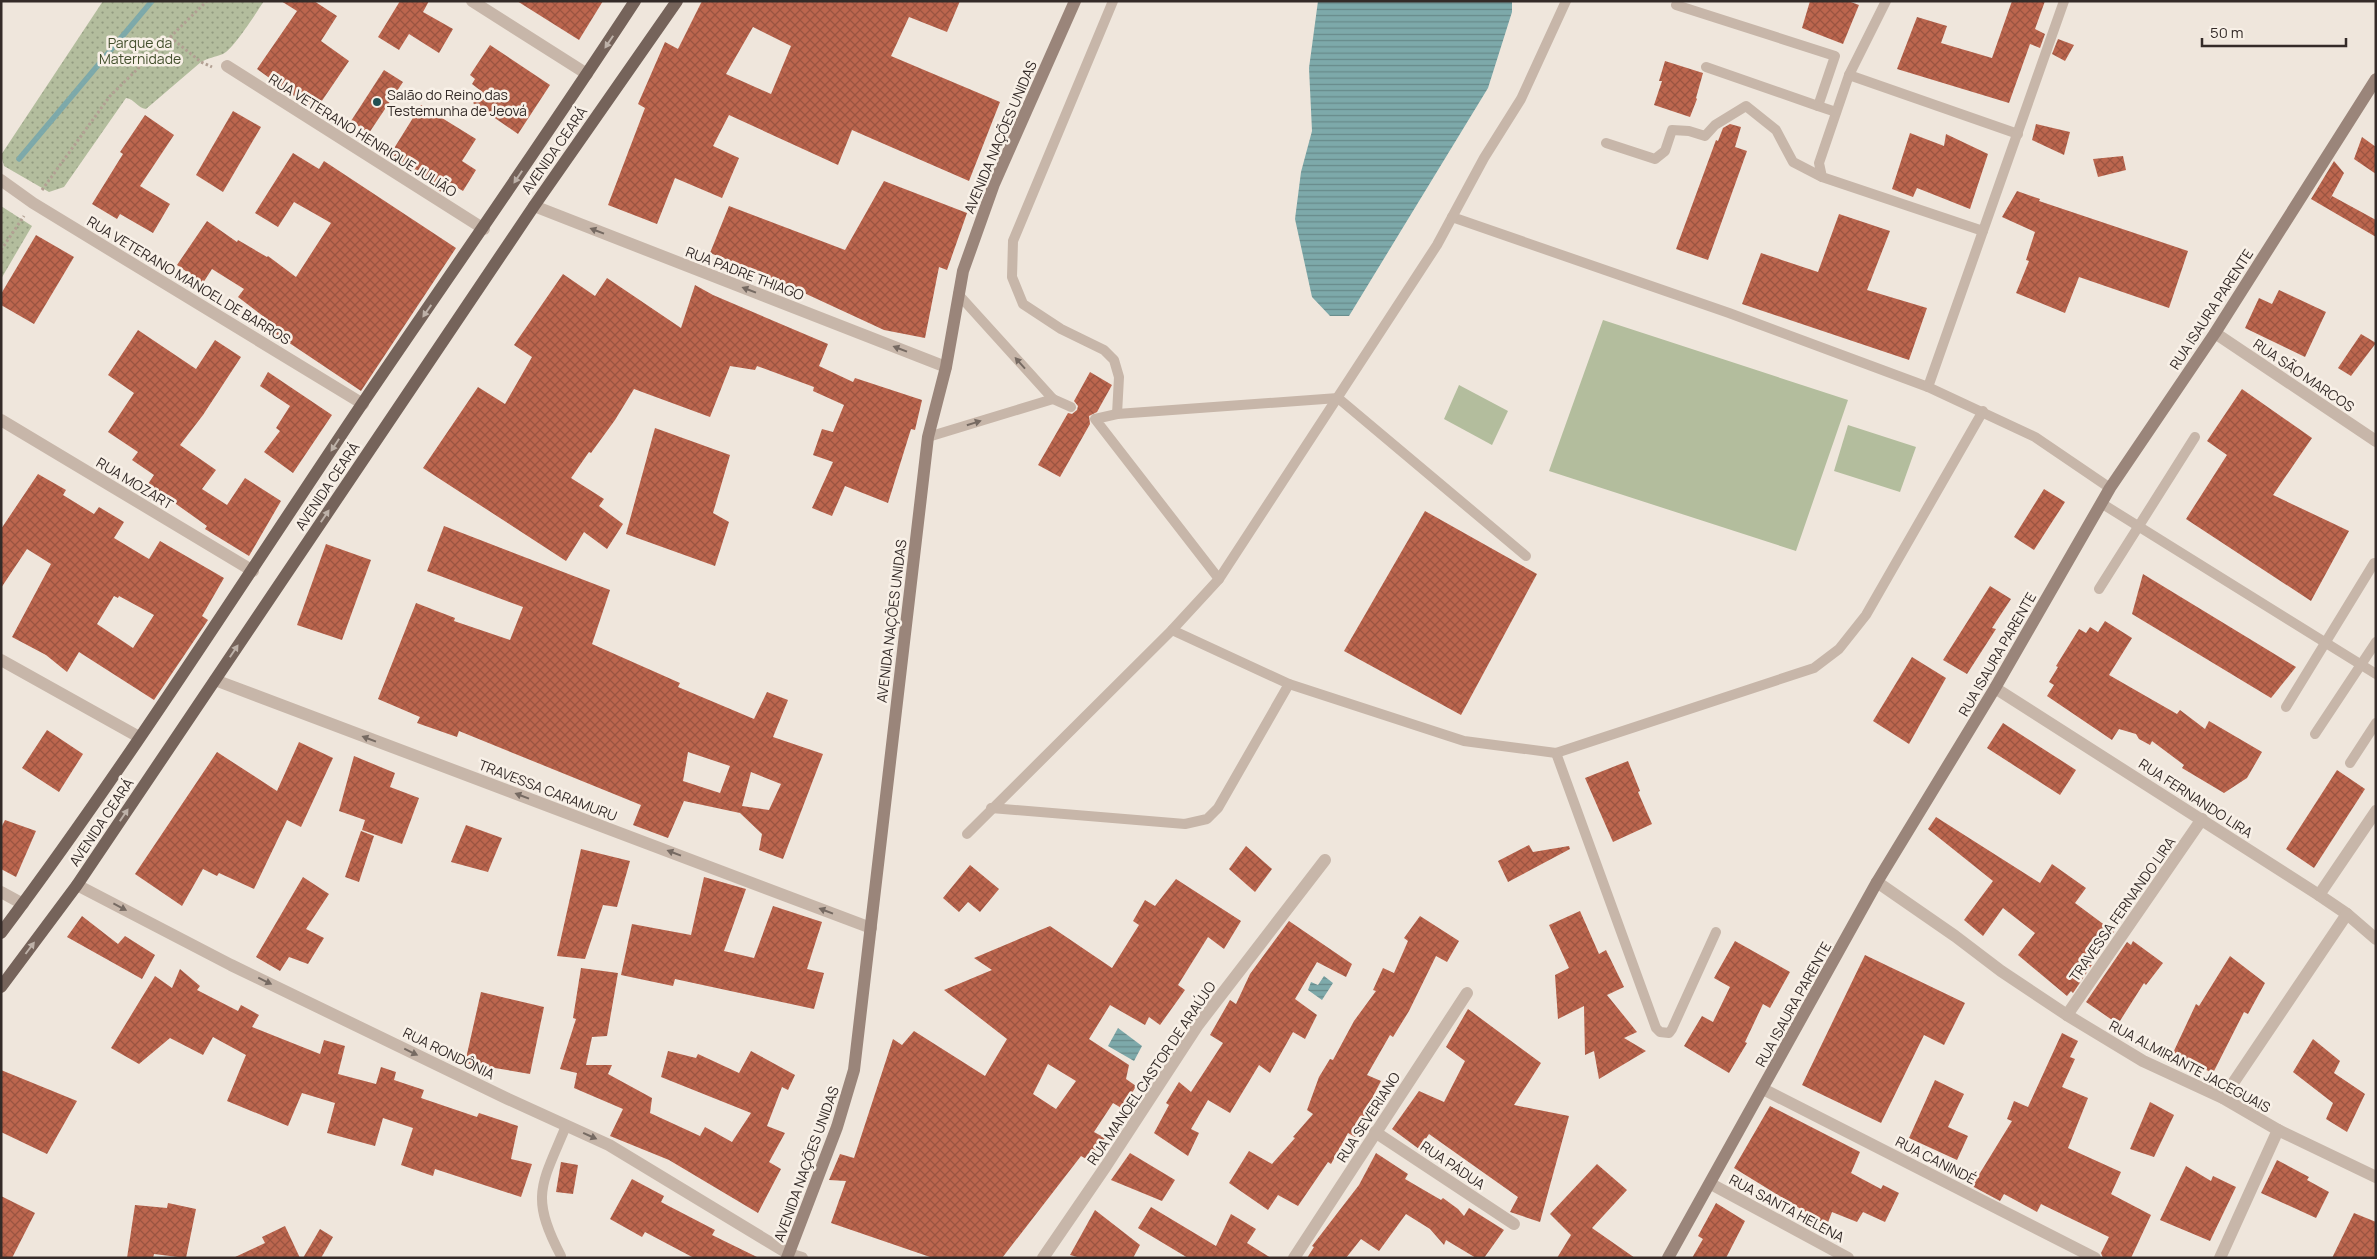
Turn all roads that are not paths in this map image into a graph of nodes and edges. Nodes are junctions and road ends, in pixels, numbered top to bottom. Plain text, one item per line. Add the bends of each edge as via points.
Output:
1 (472, 1) edge
2 (636, 1) edge
3 (677, 1) edge
4 (1075, 1) edge
5 (1113, 1) edge
6 (1566, 1) edge
7 (1886, 1) edge
8 (2064, 1) edge
9 (1676, 5) dead end
10 (227, 66) road end
11 (1706, 67) dead end
12 (588, 74) junction
13 (1849, 75) junction
14 (2376, 79) edge
15 (1818, 106) junction
16 (1836, 112) junction
17 (2018, 134) junction
18 (1606, 143) dead end
19 (1822, 177) junction
20 (1, 180) edge
21 (534, 206) junction
22 (1452, 217) junction
23 (484, 228) junction
24 (1983, 231) junction
25 (958, 294) junction
26 (2216, 333) junction
27 (946, 367) junction
28 (1928, 387) junction
29 (1338, 398) junction
30 (1053, 399) junction
31 (363, 404) junction
32 (1071, 407) dead end
33 (1983, 411) junction
34 (1117, 414) junction
35 (1, 420) edge
36 (928, 437) junction
37 (2195, 437) dead end
38 (2376, 441) edge
39 (2110, 488) junction
40 (2101, 503) junction
41 (2138, 526) junction
42 (1526, 556) dead end
43 (2374, 563) dead end
44 (252, 571) junction
45 (1219, 579) junction
46 (2099, 589) dead end
47 (1172, 630) junction
48 (2376, 642) edge
49 (2325, 643) junction
50 (1, 660) edge
51 (2361, 665) junction
52 (2376, 674) edge
53 (215, 680) junction
54 (1289, 684) junction
55 (1995, 688) junction
56 (2286, 707) dead end
57 (2376, 723) edge
58 (2315, 734) dead end
59 (139, 737) junction
60 (1556, 753) junction
61 (2350, 763) dead end
62 (991, 808) junction
63 (2376, 811) edge
64 (2202, 819) junction
65 (967, 834) dead end
66 (1325, 860) dead end
67 (1877, 882) junction
68 (77, 884) junction
69 (1, 892) edge
70 (2319, 895) junction
71 (23, 904) junction
72 (2347, 914) junction
73 (871, 928) junction
74 (1716, 932) dead end
75 (1, 933) edge
76 (2376, 939) edge
77 (1, 987) edge
78 (1467, 993) dead end
79 (2067, 1015) junction
80 (1763, 1089) junction
81 (2223, 1098) junction
82 (566, 1126) junction
83 (2278, 1130) junction
84 (1375, 1132) junction
85 (2376, 1177) edge
86 (1711, 1184) junction
87 (1514, 1224) dead end
88 (561, 1256) dead end
89 (788, 1256) edge
90 (802, 1258) edge
91 (1043, 1258) edge
92 (1294, 1258) edge
93 (1668, 1258) edge
94 (1848, 1258) edge
95 (2095, 1258) edge
96 (2220, 1258) edge

1 - 12 street
2 -> 12 main road, AVENIDA CEARÁ
3 - 21 main road, AVENIDA CEARÁ
4 - 25 street, AVENIDA NAÇÕES UNIDAS via 994,184
5 - 34 lane via 1013,241 1012,277 1023,304 1061,329 1104,350 1114,360 1119,377
6 - 22 lane via 1521,99
7 - 13 lane
8 - 17 lane
9 - 15 lane via 1835,56
10 - 23 street, RUA VETERANO HENRIQUE JULIÃO
11 - 15 lane
12 -> 23 main road, AVENIDA CEARÁ
13 - 16 lane
13 - 17 lane
14 - 26 street, RUA ISAURA PARENTE
15 - 16 lane
16 - 19 lane via 1819,163
17 - 24 lane
18 - 19 lane via 1655,159 1664,151 1672,130 1705,136 1715,125 1746,106 1776,130 1793,162
19 - 24 lane
20 - 31 street, RUA VETERANO MANOEL DE BARROS via 33,203
27 -> 21 street, RUA PADRE THIAGO
53 -> 21 main road, AVENIDA CEARÁ
22 - 28 lane via 1729,313
22 - 29 lane
23 -> 31 main road, AVENIDA CEARÁ
24 - 28 lane
25 - 27 street, AVENIDA NAÇÕES UNIDAS
30 -> 25 lane
26 - 38 street, RUA SÃO MARCOS
26 - 39 street, RUA ISAURA PARENTE
27 - 36 street, AVENIDA NAÇÕES UNIDAS
28 - 33 lane
29 - 34 lane
29 - 42 lane
29 - 45 lane
30 - 32 lane
36 -> 30 lane
31 -> 44 main road, AVENIDA CEARÁ
33 - 39 lane via 2035,437
33 - 60 lane via 1866,615 1839,649 1814,668
34 - 45 lane via 1094,419
35 - 44 street, RUA MOZART
36 - 73 street, AVENIDA NAÇÕES UNIDAS
37 - 41 lane
39 - 40 street, RUA ISAURA PARENTE
40 - 41 lane
40 - 55 street, RUA ISAURA PARENTE
41 - 46 lane
41 - 49 lane
43 - 49 lane
44 - 59 main road, AVENIDA CEARÁ
45 - 47 lane
47 - 54 lane
47 - 62 lane
48 - 51 lane
49 - 51 lane
49 - 56 lane
50 - 59 street
51 - 52 lane
51 - 58 lane
68 -> 53 main road, AVENIDA CEARÁ
73 -> 53 street, TRAVESSA CARAMURU
54 - 60 lane via 1464,741
54 - 62 lane via 1218,808 1207,819 1185,824
55 - 64 street, RUA FERNANDO LIRA
55 - 67 street, RUA ISAURA PARENTE
57 - 61 lane
59 - 71 main road, AVENIDA CEARÁ
60 - 74 lane via 1660,1032 1669,1033 1672,1029
62 - 65 lane
63 - 70 street
64 - 70 street, RUA FERNANDO LIRA
64 - 79 street, TRAVESSA FERNANDO LIRA
66 - 91 street, RUA MANOEL CASTOR DE ARAÚJO via 1198,1025
67 - 79 street, RUA ALMIRANTE JACEGUAIS
67 - 80 street, RUA ISAURA PARENTE
77 -> 68 main road, AVENIDA CEARÁ
68 -> 82 street, RUA RONDÔNIA via 231,965
69 - 71 street
70 - 72 street, RUA FERNANDO LIRA
71 - 75 main road, AVENIDA CEARÁ
72 - 76 street, RUA FERNANDO LIRA
72 - 81 street
73 - 89 street, AVENIDA NAÇÕES UNIDAS via 860,1030 848,1097
78 - 84 street, RUA SEVERIANO
79 - 81 street, RUA ALMIRANTE JACEGUAIS via 2142,1061
80 - 86 street, RUA ISAURA PARENTE
80 - 95 street, RUA CANINDÉ
81 - 83 street, RUA ALMIRANTE JACEGUAIS
82 - 88 lane via 543,1182 541,1196 549,1233
82 -> 89 street, RUA RONDÔNIA via 609,1145
83 - 85 street, RUA ALMIRANTE JACEGUAIS
83 - 96 street
84 - 87 street, RUA PÁDUA
84 - 92 street, RUA SEVERIANO
86 - 93 street, RUA ISAURA PARENTE
86 - 94 street, RUA SANTA HELENA
89 - 90 street, RUA RONDÔNIA

